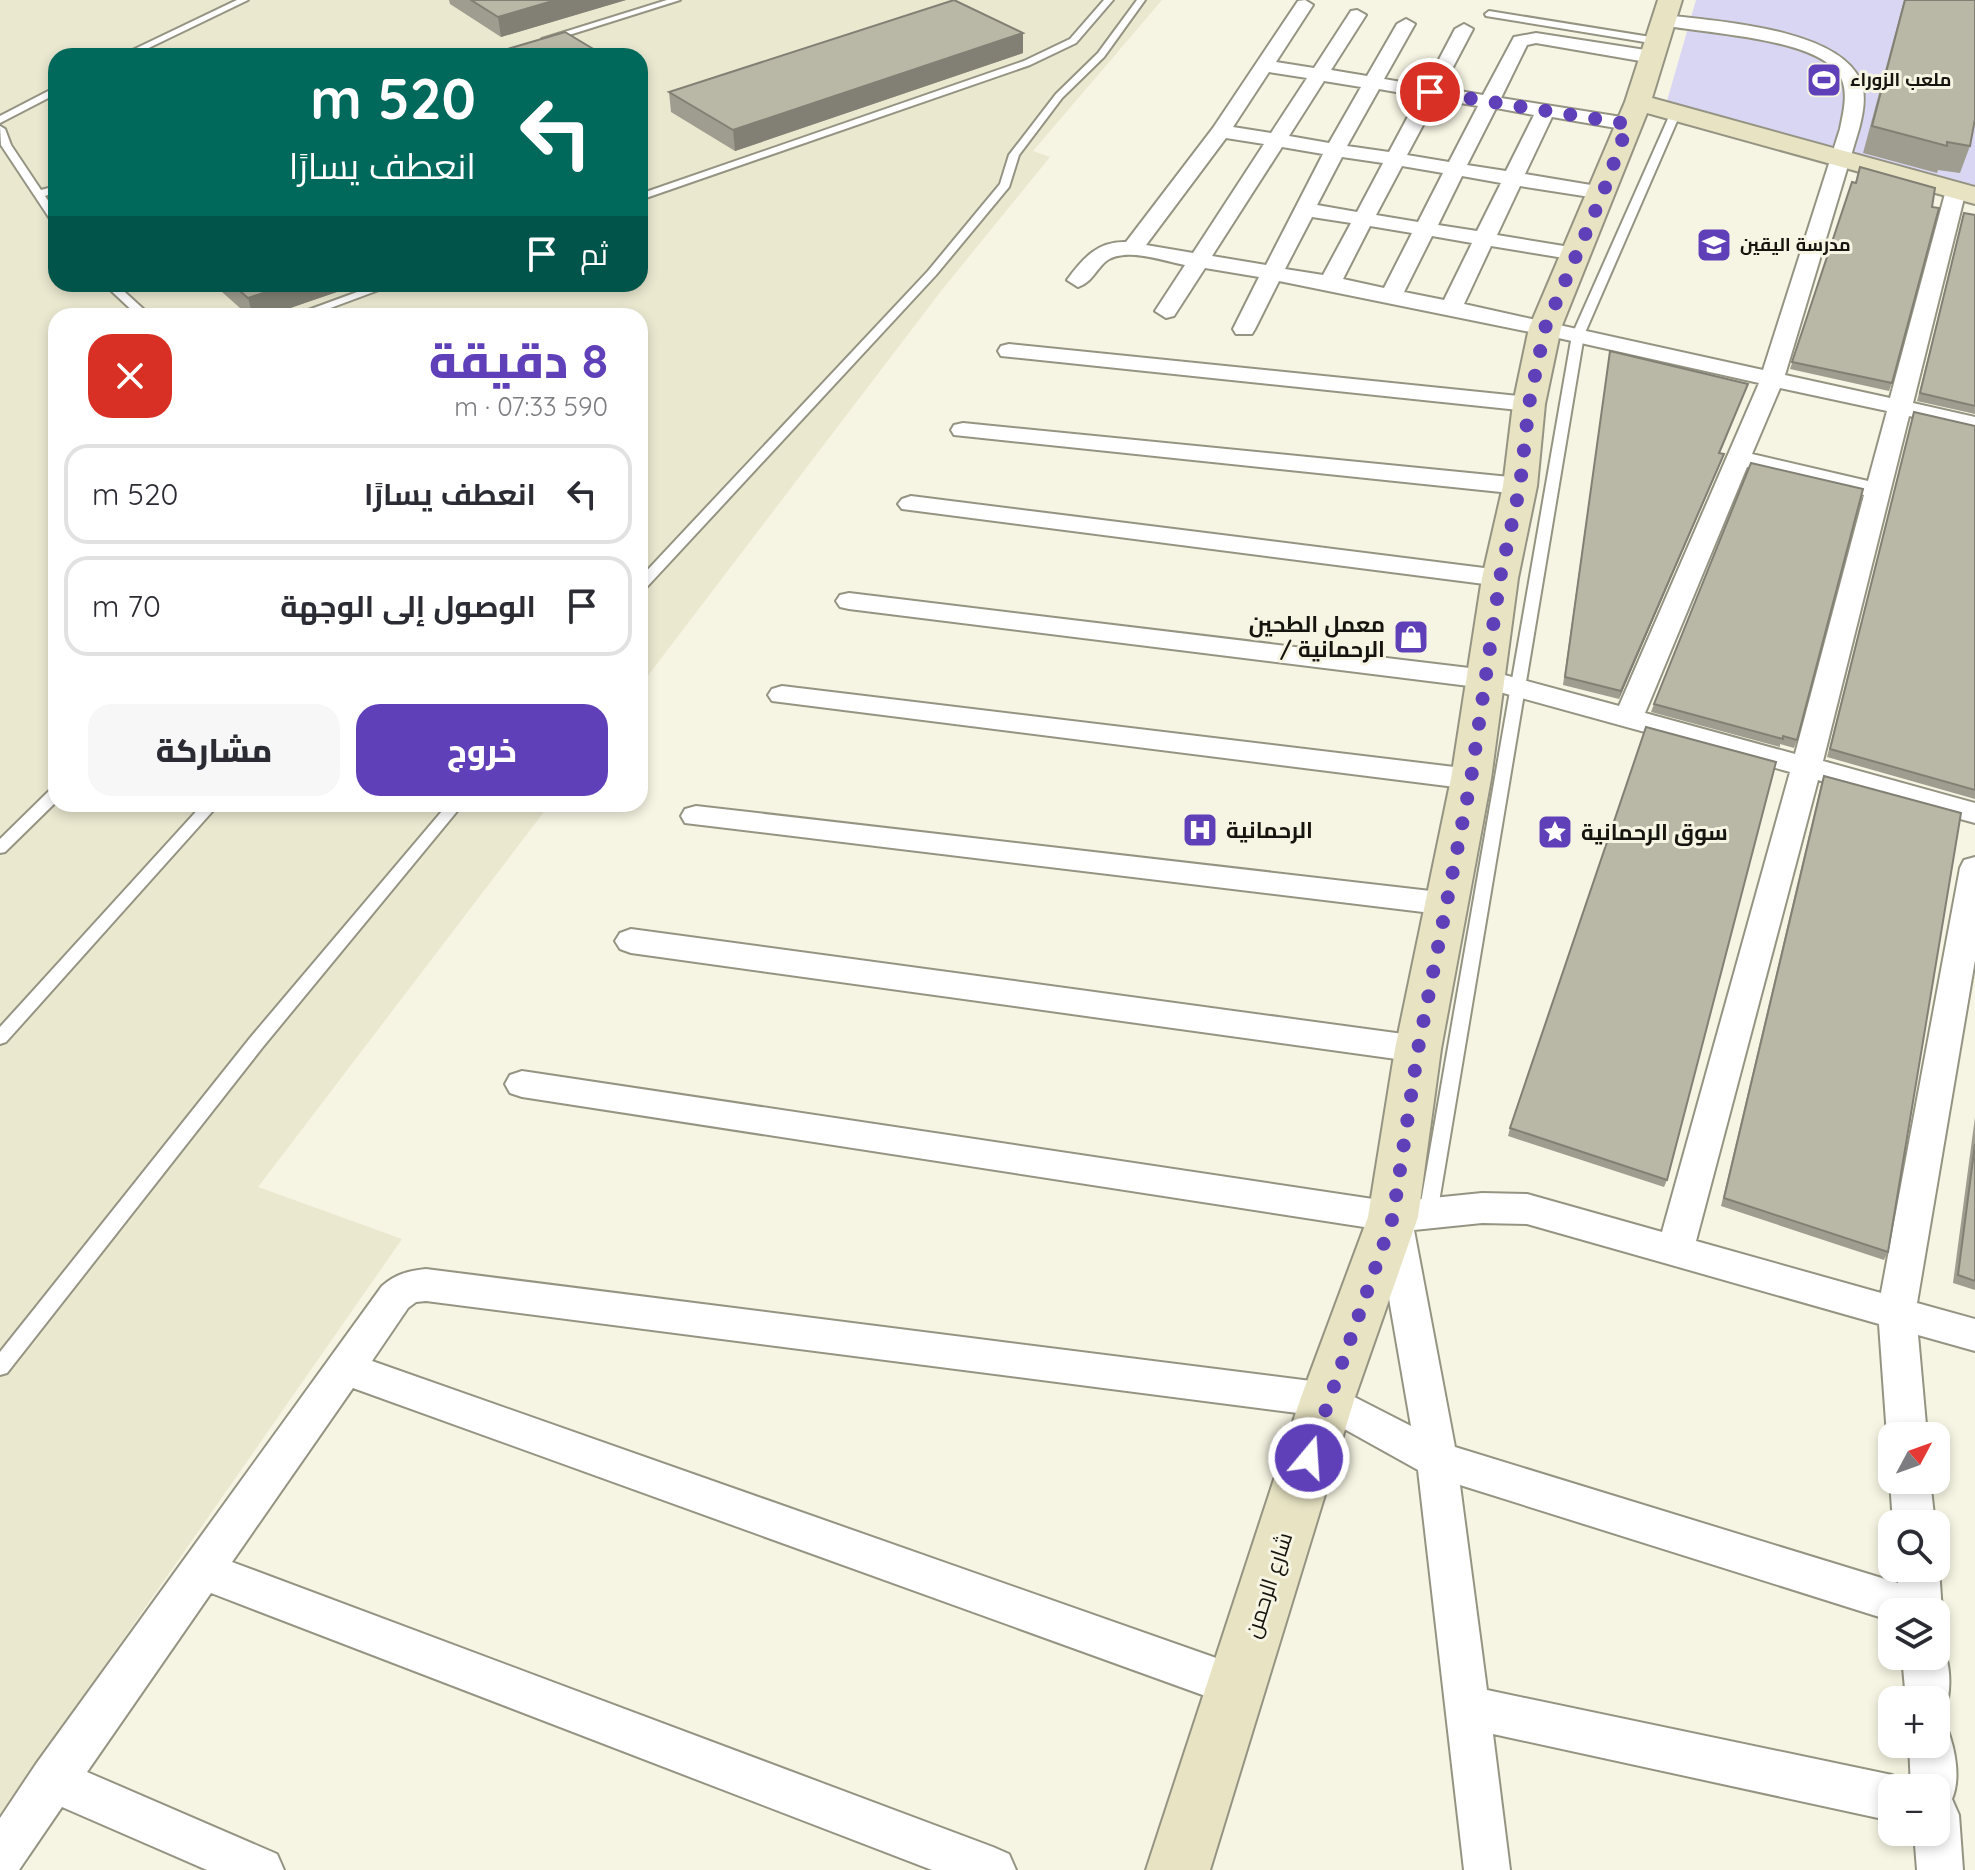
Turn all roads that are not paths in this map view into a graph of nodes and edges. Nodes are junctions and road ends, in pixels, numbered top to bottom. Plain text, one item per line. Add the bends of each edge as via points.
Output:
1 (244, 0) edge
2 (676, 0) edge
3 (1109, 0) edge
4 (1141, 0) edge
5 (1304, 5) dead end
6 (1489, 14) dead end
7 (1357, 15) dead end
8 (1406, 24) dead end
9 (1464, 29) dead end
10 (1661, 29) edge
11 (535, 43) edge
12 (142, 48) edge
13 (1262, 65) junction
14 (1318, 74) junction
15 (1373, 83) junction
16 (1430, 92) junction
17 (48, 94) edge
18 (1488, 102) junction
19 (1545, 111) junction
20 (1647, 113) junction
21 (0, 120) edge
22 (0, 129) edge
23 (1221, 131) junction
24 (1276, 140) junction
25 (1335, 150) junction
26 (1840, 157) junction
27 (1395, 159) junction
28 (1455, 169) junction
29 (1512, 178) junction
30 (48, 192) edge
31 (1603, 193) junction
32 (1966, 193) edge
33 (648, 194) edge
34 (37, 195) junction
35 (48, 209) edge
36 (1304, 209) junction
37 (1363, 220) junction
38 (1424, 230) junction
39 (1484, 239) junction
40 (1132, 249) junction
41 (1576, 254) junction
42 (1195, 262) junction
43 (1271, 273) junction
44 (1078, 280) dead end
45 (1330, 283) junction
46 (118, 292) edge
47 (367, 292) edge
48 (1391, 296) junction
49 (136, 308) edge
50 (321, 308) edge
51 (1451, 309) junction
52 (1166, 311) dead end
53 (1244, 329) dead end
54 (1561, 332) junction
55 (1009, 351) dead end
56 (1772, 379) junction
57 (1529, 404) junction
58 (1900, 408) junction
59 (1975, 424) edge
60 (963, 430) dead end
61 (1738, 458) junction
62 (1520, 486) junction
63 (1878, 491) junction
64 (911, 504) dead end
65 (648, 577) edge
66 (1500, 578) junction
67 (849, 601) dead end
68 (1502, 683) junction
69 (782, 695) dead end
70 (1629, 716) junction
71 (1807, 765) junction
72 (1471, 779) junction
73 (48, 801) edge
74 (205, 812) edge
75 (449, 812) edge
76 (1975, 813) edge
77 (696, 816) dead end
78 (0, 848) edge
79 (1975, 868) edge
80 (1448, 904) junction
81 (631, 941) dead end
82 (0, 1038) edge
83 (1418, 1049) junction
84 (522, 1084) dead end
85 (1411, 1215) junction
86 (1676, 1249) junction
87 (1897, 1311) junction
88 (1975, 1335) edge
89 (0, 1367) edge
90 (345, 1368) junction
91 (1327, 1400) junction
92 (1906, 1422) edge
93 (1437, 1460) junction
94 (201, 1570) junction
95 (1879, 1598) edge
96 (1236, 1686) junction
97 (1467, 1707) junction
98 (52, 1780) junction
99 (1878, 1795) edge
100 (1938, 1846) edge
101 (0, 1857) edge
102 (261, 1870) edge
103 (993, 1870) edge
104 (1178, 1870) edge
105 (1487, 1870) edge
106 (1940, 1870) edge

1 - 12 lane
2 - 11 lane
3 - 33 lane via 1073,41 1027,63
4 - 65 lane via 1101,55 1059,96 1014,155 1005,185 932,273
5 - 13 street
6 - 10 lane
7 - 14 street
8 - 15 street
9 - 16 street
10 - 18 street via 1520,41
10 - 20 street, شارع الرحمن
10 - 26 street via 1789,41 1844,67 1851,79 1852,116
13 - 14 street
13 - 23 street
14 - 15 street
14 - 24 street
15 - 16 street
15 - 25 street
16 - 18 street
16 - 27 street
17 - 21 lane
18 - 19 street
18 - 28 street
19 - 20 street
19 - 29 street
20 - 26 street
20 - 31 street, شارع الرحمن
20 - 54 lane
22 - 34 lane
23 - 24 street
23 - 40 street
24 - 25 street
24 - 42 street
25 - 27 street
25 - 36 street
26 - 32 street
26 - 56 street
27 - 28 street
27 - 37 street
28 - 29 street
28 - 38 street
29 - 31 street
29 - 39 street
30 - 34 lane
31 - 41 street, شارع الرحمن
32 - 58 street
34 - 35 lane
36 - 37 street
36 - 43 street
37 - 38 street
37 - 45 street
38 - 39 street
38 - 48 street
39 - 41 street
39 - 51 street
40 - 42 street
40 - 44 street via 1107,250
41 - 54 street, شارع الرحمن
42 - 43 street
42 - 52 street
43 - 45 street
43 - 53 street
45 - 48 street
46 - 49 lane
47 - 50 lane
48 - 51 street
51 - 54 street
54 - 56 street
54 - 57 street, شارع الرحمن
54 - 68 lane
55 - 57 street
56 - 58 street
56 - 61 street
57 - 62 street, شارع الرحمن
58 - 59 street
58 - 63 street
60 - 62 street
61 - 63 street
61 - 70 street
62 - 66 street, شارع الرحمن
63 - 71 street
64 - 66 street
66 - 68 street, شارع الرحمن
67 - 68 street
68 - 70 street
68 - 72 street, شارع الرحمن
68 - 85 lane
69 - 72 street
70 - 71 street
71 - 76 street
71 - 86 street
72 - 80 street, شارع الرحمن
73 - 78 lane
74 - 82 lane
75 - 89 lane via 256,1043
77 - 80 street
79 - 87 street
80 - 83 street, شارع الرحمن
81 - 83 street
83 - 85 street, شارع الرحمن
84 - 85 street
85 - 86 street via 1527,1209
85 - 91 street, شارع الرحمن
85 - 93 street
86 - 87 street
87 - 88 street
87 - 92 street
90 - 91 street via 395,1297 407,1287 426,1285
90 - 94 street
90 - 96 street
91 - 93 street
91 - 96 street, شارع الرحمن
93 - 95 street
93 - 97 street
94 - 98 street
94 - 103 street
96 - 104 street, شارع الرحمن
97 - 99 street
97 - 105 street
98 - 101 street
98 - 102 street
100 - 106 street

